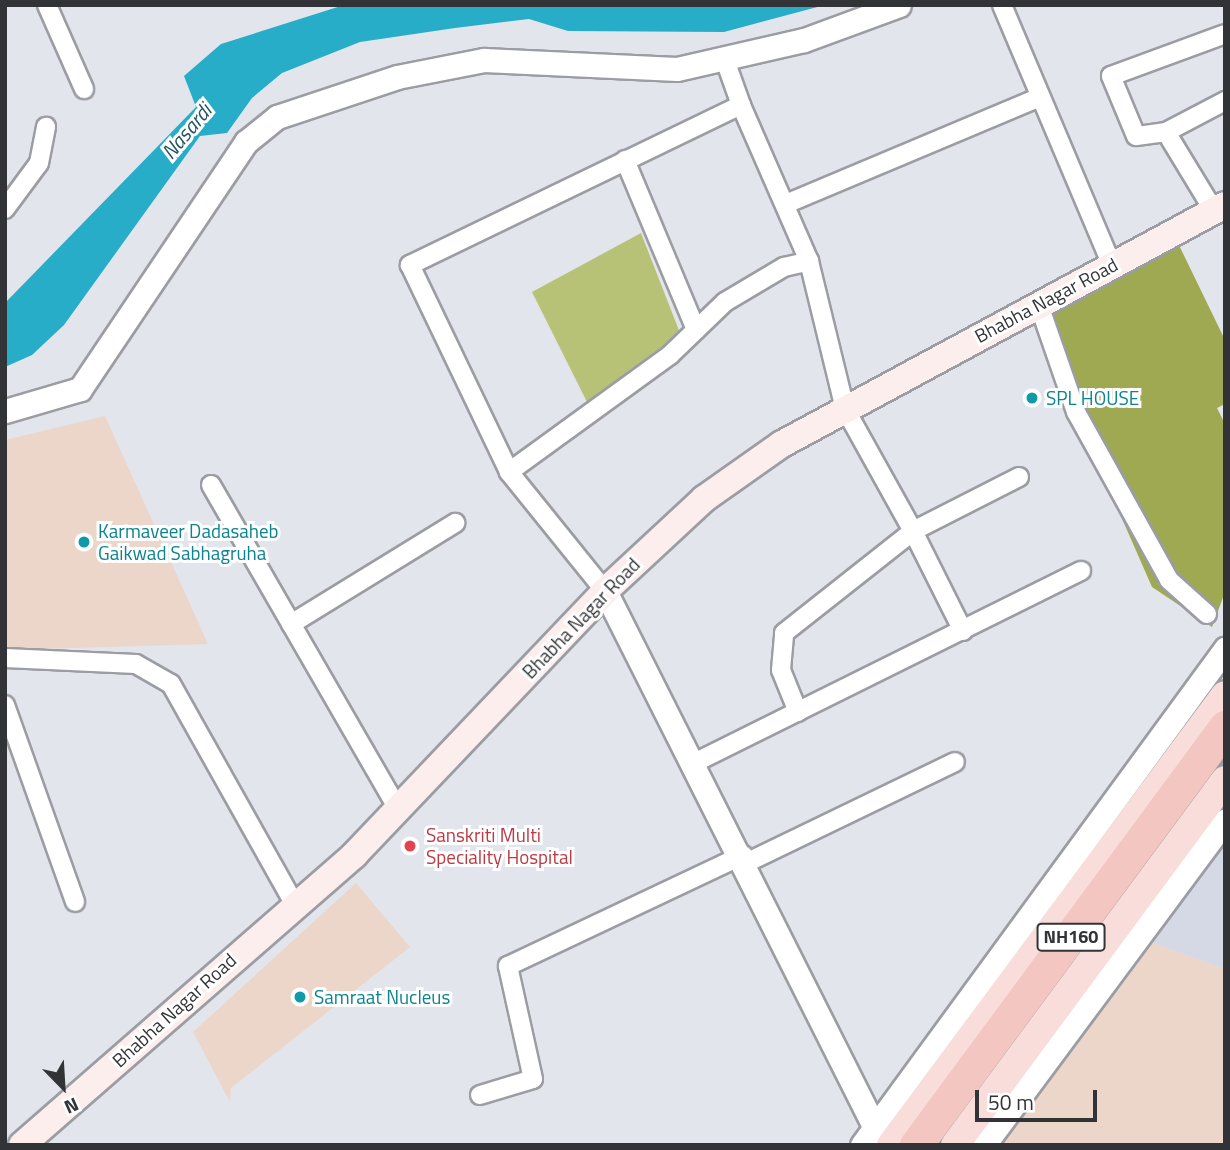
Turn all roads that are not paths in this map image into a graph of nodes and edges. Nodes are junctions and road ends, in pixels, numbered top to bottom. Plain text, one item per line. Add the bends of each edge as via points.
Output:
1 (47, 5) edge
2 (899, 5) edge
3 (1002, 5) edge
4 (1225, 34) edge
5 (724, 60) junction
6 (84, 89) dead end
7 (1040, 97) junction
8 (1225, 101) edge
9 (741, 105) junction
10 (46, 127) dead end
11 (1166, 132) junction
12 (625, 160) junction
13 (788, 203) junction
14 (1219, 208) edge
15 (5, 209) edge
16 (809, 261) junction
17 (1112, 266) junction
18 (1039, 305) junction
19 (696, 330) junction
20 (845, 409) junction
21 (5, 411) edge
22 (509, 472) junction
23 (1019, 477) dead end
24 (211, 485) dead end
25 (455, 523) dead end
26 (913, 531) junction
27 (1081, 571) dead end
28 (605, 590) junction
29 (1207, 614) dead end
30 (291, 624) junction
31 (962, 631) junction
32 (1225, 649) edge
33 (5, 658) edge
34 (1225, 695) edge
35 (5, 705) edge
36 (798, 712) junction
37 (1225, 727) edge
38 (696, 762) junction
39 (955, 762) dead end
40 (1225, 765) edge
41 (1225, 780) edge
42 (397, 807) junction
43 (1225, 821) edge
44 (744, 859) junction
45 (75, 902) dead end
46 (295, 903) junction
47 (480, 1095) dead end
48 (876, 1139) edge
49 (22, 1145) edge
50 (916, 1145) edge
51 (943, 1145) edge
52 (955, 1145) edge
53 (984, 1145) edge

1 - 6 street
2 - 5 street
3 - 7 street
4 - 11 street via 1111,76 1136,136
5 - 9 street
5 - 21 street via 677,69 484,60 397,77 277,117 246,142 80,388
7 - 13 street
7 - 17 street
8 - 11 street
9 - 12 street
9 - 13 street
10 - 15 street via 39,163
11 - 14 street
12 - 19 street
12 - 22 street via 410,265
13 - 16 street
14 - 17 main road, Bhabha Nagar Road
16 - 19 street via 746,288
16 - 20 street
17 - 18 main road, Bhabha Nagar Road
18 - 20 main road, Bhabha Nagar Road
18 - 29 street via 1089,435 1169,580
19 - 22 street
20 - 26 street
20 - 28 main road, Bhabha Nagar Road via 704,499
22 - 28 street
23 - 26 street
24 - 30 street
25 - 30 street
26 - 31 street
26 - 36 street via 785,632 781,670
27 - 31 street
28 - 38 street
28 - 42 main road, Bhabha Nagar Road
30 - 42 street
31 - 36 street
32 - 48 street
33 - 46 street via 136,664 171,684
34 - 48 main road
35 - 45 street
36 - 38 street
37 - 50 highway, NH160
38 - 44 street
39 - 44 street
40 - 51 highway, NH160
41 - 52 main road
42 - 46 main road, Bhabha Nagar Road via 354,855
43 - 53 street
44 - 47 street via 508,966 533,1079
44 - 48 street
46 - 49 main road, Bhabha Nagar Road

